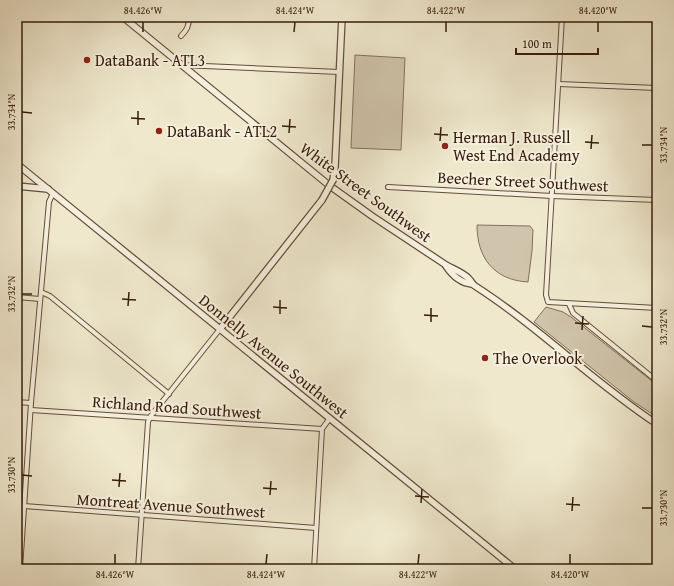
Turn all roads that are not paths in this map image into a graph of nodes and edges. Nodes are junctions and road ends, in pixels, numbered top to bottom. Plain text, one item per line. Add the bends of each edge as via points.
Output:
1 (123, 17) edge
2 (189, 17) edge
3 (342, 17) edge
4 (562, 17) edge
5 (181, 36) dead end
6 (182, 65) junction
7 (339, 72) junction
8 (559, 84) junction
9 (657, 88) edge
10 (17, 164) edge
11 (17, 186) edge
12 (388, 187) dead end
13 (48, 189) junction
14 (53, 193) junction
15 (552, 196) junction
16 (657, 200) edge
17 (657, 254) edge
18 (41, 292) junction
19 (17, 297) edge
20 (40, 299) junction
21 (569, 304) junction
22 (656, 308) edge
23 (220, 329) junction
24 (657, 381) edge
25 (169, 394) junction
26 (17, 402) edge
27 (31, 403) junction
28 (31, 410) junction
29 (150, 417) junction
30 (330, 418) junction
31 (657, 424) edge
32 (322, 429) junction
33 (24, 506) junction
34 (142, 515) junction
35 (316, 528) junction
36 (20, 569) edge
37 (138, 569) edge
38 (314, 569) edge
39 (515, 569) edge

1 - 6 street, White Street Southwest
2 - 5 street via 189,24
3 - 7 street
4 - 8 street
6 - 7 street
6 - 31 street, White Street Southwest via 330,186 446,265 451,274 504,305
7 - 23 street, bridge via 333,180 322,200
8 - 9 street
8 - 15 street
10 - 13 street, Donnelly Avenue Southwest
11 - 13 street
12 - 15 street, Beecher Street Southwest
13 - 14 street, Donnelly Avenue Southwest
14 - 18 street via 49,202
14 - 23 street, Donnelly Avenue Southwest
15 - 16 street, Beecher Street Southwest
15 - 21 street via 546,295 548,302
17 - 22 street
18 - 20 street
18 - 25 street via 50,296
19 - 20 street
20 - 27 street
21 - 22 street
21 - 24 street via 573,313
23 - 25 street
23 - 30 street, Donnelly Avenue Southwest
25 - 29 street
26 - 27 street
27 - 28 street
28 - 29 street, Richland Road Southwest
28 - 33 street
29 - 32 street, Richland Road Southwest
29 - 34 street
30 - 32 street
30 - 39 street, Donnelly Avenue Southwest
32 - 35 street
33 - 34 street, Montreat Avenue Southwest
33 - 36 street
34 - 35 street, Montreat Avenue Southwest
34 - 37 street
35 - 38 street

